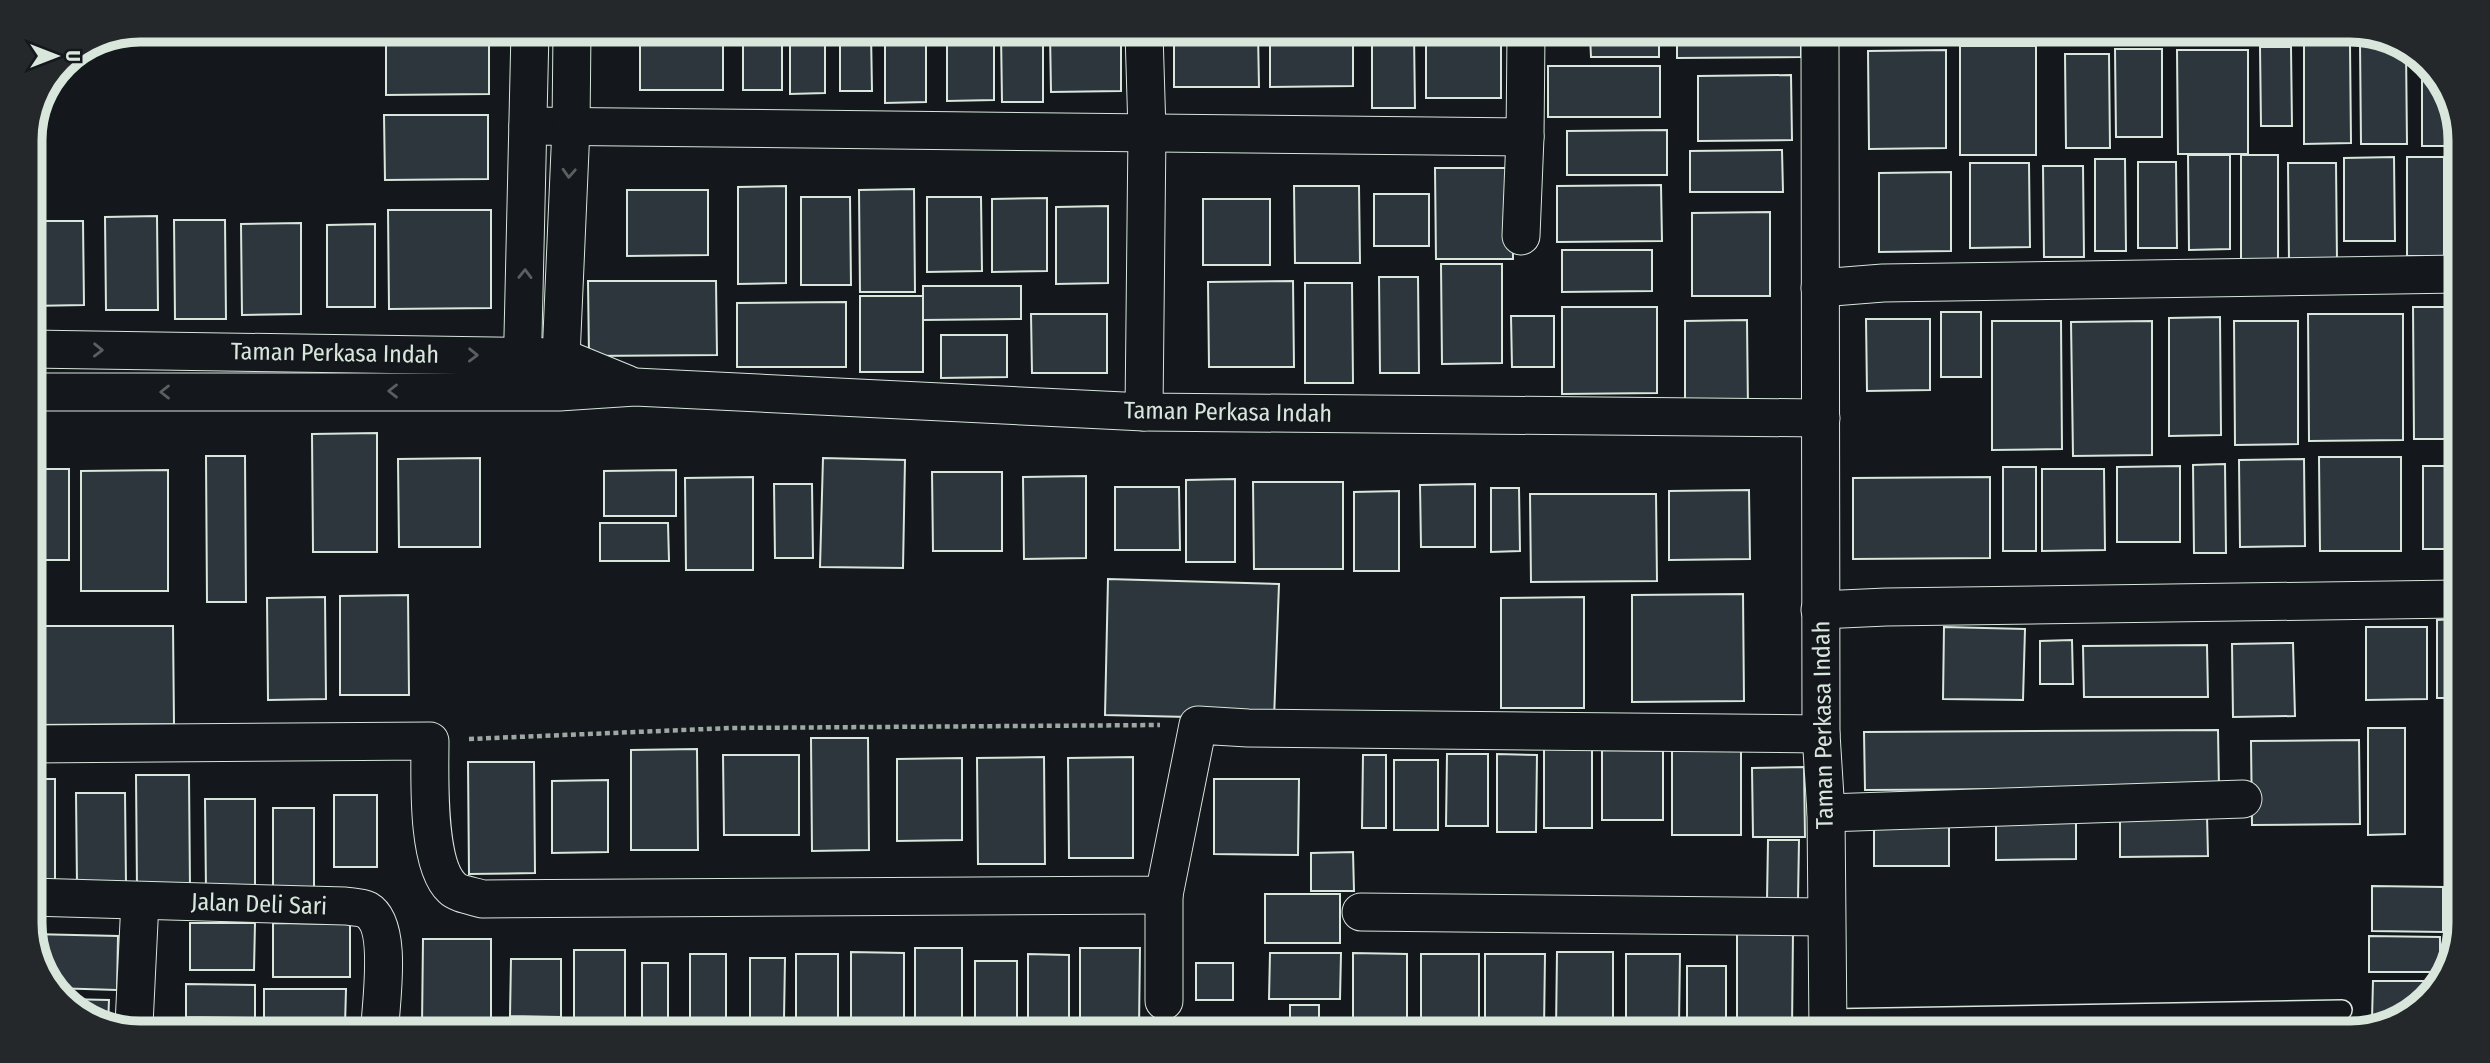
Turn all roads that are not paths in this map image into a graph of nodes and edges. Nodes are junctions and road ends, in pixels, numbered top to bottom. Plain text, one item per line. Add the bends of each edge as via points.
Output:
1 (530, 42) edge
2 (572, 42) edge
3 (1144, 42) edge
4 (1526, 42) edge
5 (1820, 42) edge
6 (528, 126) junction
7 (571, 127) junction
8 (1147, 131) junction
9 (1525, 137) junction
10 (1521, 236) dead end
11 (2448, 274) edge
12 (1820, 288) junction
13 (42, 350) edge
14 (523, 373) junction
15 (560, 375) junction
16 (42, 393) edge
17 (1144, 412) junction
18 (1821, 418) junction
19 (2448, 600) edge
20 (1820, 610) junction
21 (1821, 734) junction
22 (42, 744) edge
23 (2243, 799) dead end
24 (1826, 813) junction
25 (1164, 895) junction
26 (42, 897) edge
27 (139, 901) junction
28 (1361, 912) dead end
29 (1826, 917) junction
30 (1164, 1001) dead end
31 (2342, 1010) dead end
32 (134, 1020) edge
33 (380, 1021) edge
34 (1828, 1021) edge
35 (1965, 1021) edge

1 - 6 street
2 - 7 street
3 - 8 street
4 - 9 street
5 - 12 street, Taman Perkasa Indah
6 - 7 street
14 -> 6 street
7 - 8 street
7 -> 15 street
8 - 9 street
8 - 17 street
9 - 10 street
11 - 12 street via 1883,283
12 - 18 street, Taman Perkasa Indah
13 -> 14 street, Taman Perkasa Indah
14 - 15 street, Taman Perkasa Indah
14 -> 16 street, Taman Perkasa Indah
15 - 17 street, Taman Perkasa Indah via 635,387
17 - 18 street, Taman Perkasa Indah
18 - 20 street, Taman Perkasa Indah
19 - 20 street
20 - 21 street, Taman Perkasa Indah
21 - 24 street, Taman Perkasa Indah
21 - 25 street via 1198,725
22 - 25 street via 430,741 438,866 452,889 482,899
23 - 24 street
24 - 29 street, Taman Perkasa Indah
25 - 30 street
26 - 27 street, Jalan Deli Sari
27 - 32 street
27 - 33 street, Jalan Deli Sari via 366,910 380,928 383,943
28 - 29 street
29 - 34 street, Taman Perkasa Indah
31 - 35 lane

